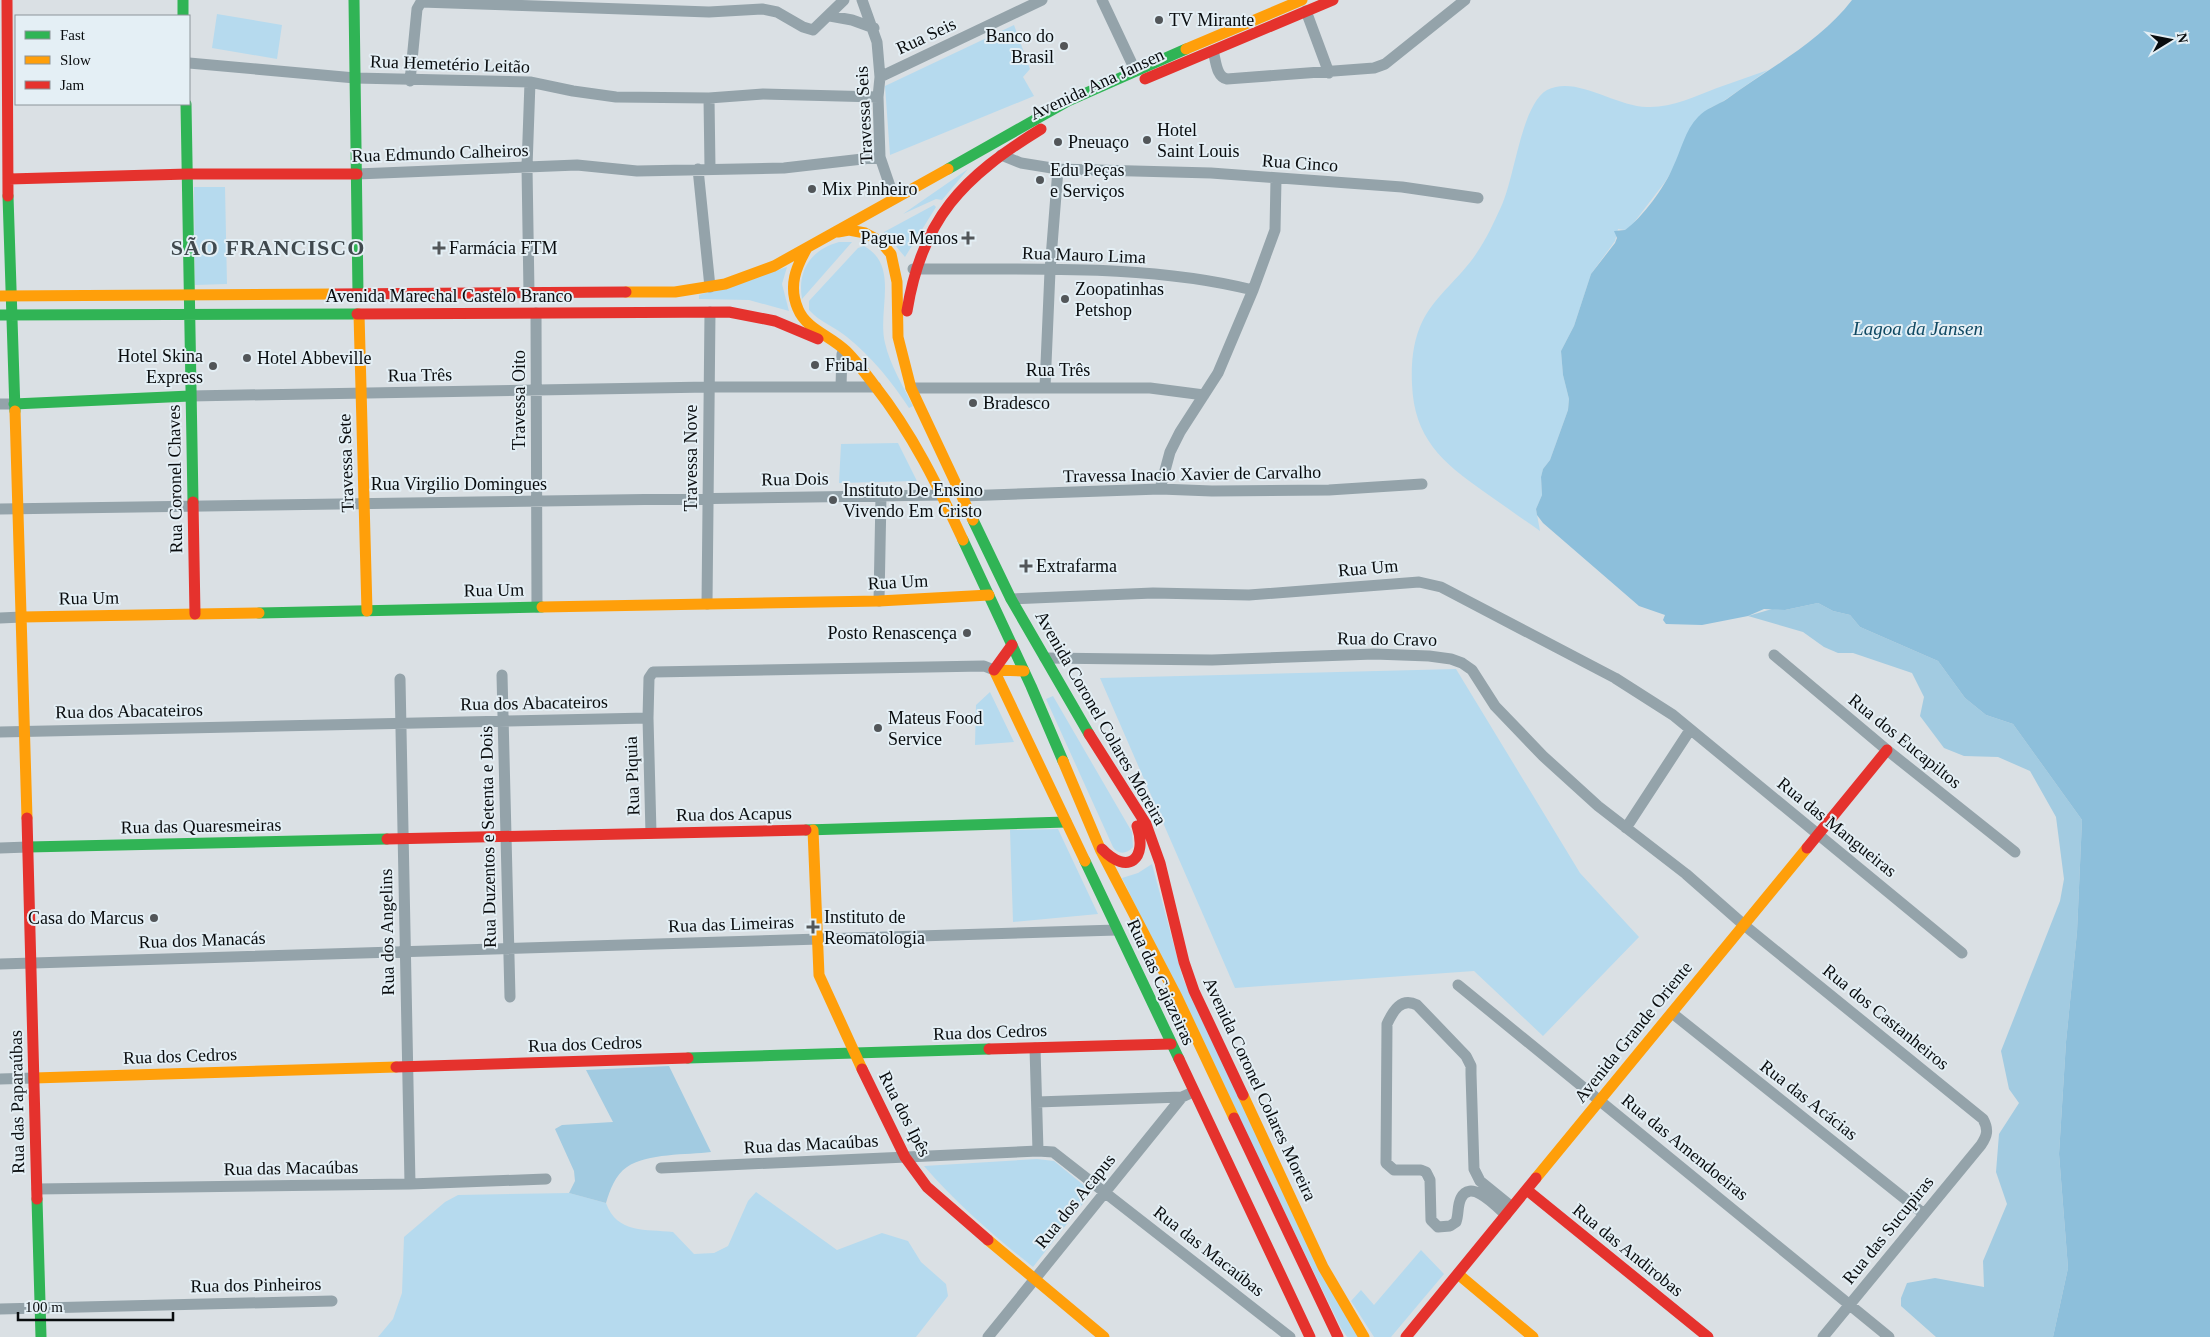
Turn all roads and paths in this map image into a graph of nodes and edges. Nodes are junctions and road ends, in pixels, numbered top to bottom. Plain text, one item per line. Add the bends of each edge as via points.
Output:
1 (7, 0) edge
2 (183, 0) edge
3 (354, 0) edge
4 (844, 0) edge
5 (862, 0) edge
6 (1042, 0) edge
7 (1102, 0) edge
8 (1333, 0) edge
9 (1464, 0) edge
10 (1304, 6) edge
11 (183, 15) edge
12 (830, 16) junction
13 (874, 28) junction
14 (1213, 51) junction
15 (7, 60) edge
16 (190, 63) edge
17 (1135, 70) junction
18 (1329, 73) junction
19 (880, 77) junction
20 (355, 78) junction
21 (410, 81) junction
22 (530, 82) junction
23 (878, 97) junction
24 (709, 98) junction
25 (186, 105) edge
26 (1001, 155) junction
27 (880, 157) junction
28 (527, 167) junction
29 (704, 169) junction
30 (1058, 169) junction
31 (188, 174) junction
32 (357, 174) junction
33 (4, 179) edge
34 (1276, 179) junction
35 (894, 198) junction
36 (1478, 198) dead end
37 (835, 232) junction
38 (807, 248) junction
39 (913, 269) junction
40 (1050, 271) junction
41 (710, 287) junction
42 (1253, 290) junction
43 (529, 293) junction
44 (358, 294) junction
45 (188, 295) junction
46 (6, 296) edge
47 (710, 312) junction
48 (536, 313) junction
49 (359, 314) junction
50 (6, 315) edge
51 (189, 315) junction
52 (842, 354) junction
53 (907, 374) junction
54 (841, 386) junction
55 (709, 387) junction
56 (876, 387) junction
57 (911, 388) junction
58 (1045, 388) junction
59 (537, 391) junction
60 (361, 393) junction
61 (1204, 395) junction
62 (190, 396) junction
63 (0, 404) edge
64 (14, 404) junction
65 (1422, 484) dead end
66 (1160, 490) junction
67 (942, 495) junction
68 (881, 496) junction
69 (962, 496) junction
70 (708, 498) junction
71 (537, 501) junction
72 (364, 502) junction
73 (193, 505) junction
74 (0, 509) edge
75 (18, 509) junction
76 (988, 595) junction
77 (1011, 598) junction
78 (879, 601) junction
79 (707, 604) junction
80 (537, 607) junction
81 (367, 611) junction
82 (195, 614) junction
83 (22, 617) junction
84 (0, 618) edge
85 (1012, 645) junction
86 (1774, 655) dead end
87 (1044, 658) junction
88 (994, 670) junction
89 (1024, 672) junction
90 (502, 675) dead end
91 (400, 679) dead end
92 (648, 718) junction
93 (503, 721) junction
94 (401, 722) junction
95 (1690, 730) junction
96 (25, 731) junction
97 (0, 732) edge
98 (1887, 750) junction
99 (1103, 759) junction
100 (1066, 822) junction
101 (1626, 828) junction
102 (813, 830) junction
103 (651, 833) junction
104 (1818, 834) junction
105 (506, 836) junction
106 (403, 840) junction
107 (1096, 840) junction
108 (28, 847) junction
109 (0, 848) edge
110 (2015, 852) dead end
111 (1744, 924) junction
112 (1117, 930) junction
113 (816, 939) junction
114 (508, 948) junction
115 (405, 950) junction
116 (1962, 953) dead end
117 (31, 963) junction
118 (0, 964) edge
119 (1458, 984) dead end
120 (510, 997) dead end
121 (1672, 1013) junction
122 (1171, 1044) junction
123 (1035, 1048) junction
124 (854, 1053) junction
125 (407, 1067) junction
126 (34, 1078) junction
127 (0, 1079) edge
128 (1193, 1092) junction
129 (1182, 1097) junction
130 (1600, 1100) junction
131 (1037, 1102) junction
132 (1981, 1145) joint
133 (1038, 1151) junction
134 (905, 1157) junction
135 (661, 1168) dead end
136 (546, 1180) dead end
137 (410, 1184) junction
138 (37, 1189) junction
139 (1527, 1190) junction
140 (1105, 1192) junction
141 (1510, 1211) junction
142 (1924, 1214) junction
143 (1458, 1274) junction
144 (1034, 1280) junction
145 (332, 1301) dead end
146 (1849, 1304) junction
147 (40, 1308) junction
148 (0, 1309) edge
149 (41, 1337) edge
150 (988, 1337) edge
151 (1104, 1337) edge
152 (1290, 1337) edge
153 (1310, 1337) edge
154 (1337, 1337) edge
155 (1364, 1337) edge
156 (1406, 1337) edge
157 (1533, 1337) edge
158 (1708, 1337) edge
159 (1822, 1337) edge
160 (1889, 1337) edge

1 - 15 street, Rua das Paparaúbas
2 - 11 street
3 - 20 street
4 - 12 street
5 - 13 street, Travessa Seis
6 - 19 street, Rua Seis
7 - 17 street
8 - 10 street, Avenida Ana Jansen
9 - 18 street via 1385,64
10 - 14 street, Avenida Ana Jansen
10 - 17 street, Avenida Ana Jansen
10 - 18 street
12 - 13 street
12 - 21 street via 813,30 777,12 762,9 709,12 426,1 418,4
13 - 19 street, Travessa Seis
14 - 18 street via 1223,78
14 - 26 street, Avenida Ana Jansen via 1081,107
15 - 33 street, Rua das Paparaúbas
16 - 20 street, Rua Hemetério Leitão
17 - 35 street, Avenida Ana Jansen via 1058,106
19 - 23 street, Travessa Seis
20 - 21 street, Rua Hemetério Leitão
20 - 32 street
21 - 22 street, Rua Hemetério Leitão
22 - 24 street, Rua Hemetério Leitão via 616,97
22 - 28 street
23 - 24 street, Rua Hemetério Leitão via 763,94
23 - 27 street, Travessa Seis
24 - 29 street
25 - 31 street, Rua Coronel Chaves
26 - 30 street, Rua Cinco via 1021,163
26 - 39 street, Avenida Ana Jansen via 961,191 936,222
27 - 29 street, Rua Edmundo Calheiros via 784,168
27 - 35 street, Travessa Seis
28 - 29 street, Rua Edmundo Calheiros via 577,166 637,171
28 - 32 street, Rua Edmundo Calheiros
28 - 43 street
29 - 41 street
30 - 34 street, Rua Cinco via 1211,173
30 - 40 street
31 - 32 street, Rua Edmundo Calheiros
31 - 33 street, Rua Edmundo Calheiros
31 - 45 street, Rua Coronel Chaves
32 - 44 street
33 - 46 street, Rua das Paparaúbas
34 - 36 street, Rua Cinco via 1402,187
34 - 42 street via 1274,230
35 - 37 street, Avenida Ana Jansen
37 - 38 street, Avenida Marechal Castelo Branco
37 - 53 street, Avenida Coronel Colares Moreira via 865,233 880,241 891,254 898,282 898,337
38 - 41 street, Avenida Marechal Castelo Branco via 752,275
38 - 56 street, Avenida Coronel Colares Moreira via 793,278 798,310 808,323 845,350
39 - 40 street, Rua Mauro Lima
39 - 53 street, Avenida Ana Jansen via 906,329
40 - 42 street, Rua Mauro Lima via 1137,272 1200,279
40 - 58 street
41 - 43 street, Avenida Marechal Castelo Branco via 675,292
42 - 61 street via 1226,357
43 - 44 street, Avenida Marechal Castelo Branco
44 - 45 street, Avenida Marechal Castelo Branco
45 - 46 street, Avenida Marechal Castelo Branco
45 - 51 street, Rua Coronel Chaves
46 - 50 street, Rua das Paparaúbas
47 - 48 street, Avenida Marechal Castelo Branco
47 - 52 street, Avenida Marechal Castelo Branco via 744,313 777,322 802,331
47 - 55 street, Travessa Nove
48 - 49 street, Avenida Marechal Castelo Branco
48 - 59 street, Travessa Oito
49 - 51 street, Avenida Marechal Castelo Branco
49 - 60 street, Travessa Sete
50 - 51 street, Avenida Marechal Castelo Branco
50 - 64 street, Rua das Paparaúbas
51 - 62 street, Rua Coronel Chaves
52 - 54 street
52 - 56 street, Avenida Marechal Castelo Branco
53 - 57 street, Avenida Coronel Colares Moreira
54 - 55 street, Rua Três
54 - 56 street, Rua Três
55 - 59 street, Rua Três
55 - 70 street, Travessa Nove
56 - 67 street, Avenida Coronel Colares Moreira via 913,440
57 - 58 street, Rua Três
57 - 69 street, Avenida Coronel Colares Moreira
58 - 61 street, Rua Três via 1150,388
59 - 60 street, Rua Três
59 - 71 street, Travessa Oito
60 - 62 street, Rua Três
60 - 72 street, Travessa Sete
61 - 66 street via 1170,452
62 - 64 street, Rua Três
62 - 73 street, Rua Coronel Chaves
63 - 64 street, Rua Três
64 - 75 street, Rua das Paparaúbas
65 - 66 street, Travessa Inacio Xavier de Carvalho via 1329,490
66 - 69 street, Travessa Inacio Xavier de Carvalho
67 - 68 street, Rua Dois
67 - 76 street, Avenida Coronel Colares Moreira
68 - 70 street, Rua Dois
68 - 78 street
69 - 77 street, Avenida Coronel Colares Moreira
70 - 71 street, Rua Virgilio Domingues
70 - 79 street, Travessa Nove
71 - 72 street, Rua Virgilio Domingues
71 - 80 street, Travessa Oito
72 - 73 street, Rua Virgilio Domingues
72 - 81 street, Travessa Sete
73 - 75 street, Rua Virgilio Domingues
73 - 82 street, Rua Coronel Chaves
74 - 75 street, Rua Virgilio Domingues
75 - 83 street, Rua das Paparaúbas
76 - 78 street, Rua Um
76 - 85 street, Avenida Coronel Colares Moreira
77 - 87 street, Avenida Coronel Colares Moreira
77 - 95 street, Rua Um via 1153,593 1249,595 1428,583 1452,592 1615,678 1673,715
78 - 79 street, Rua Um
79 - 80 street, Rua Um
80 - 81 street, Rua Um
81 - 82 street, Rua Um
82 - 83 street, Rua Um
83 - 84 street, Rua Um
83 - 96 street, Rua das Paparaúbas
85 - 88 street
85 - 89 street, Avenida Coronel Colares Moreira
86 - 98 street, Rua dos Eucapiltos
87 - 99 street, Avenida Coronel Colares Moreira
87 - 101 street, Rua do Cravo via 1212,660 1374,654 1451,659 1467,666 1495,706 1543,756
88 - 89 street
88 - 92 street via 984,666 658,671 649,678
88 - 100 street, Rua das Cajazeiras
89 - 107 street, Avenida Coronel Colares Moreira
90 - 93 street, Rua Duzentos e Setenta e Dois
91 - 94 street, Rua dos Angelins
92 - 93 street, Rua dos Abacateiros
92 - 103 street, Rua Piquia
93 - 94 street, Rua dos Abacateiros
93 - 105 street, Rua Duzentos e Setenta e Dois
94 - 96 street, Rua dos Abacateiros
94 - 106 street, Rua dos Angelins
95 - 101 street
95 - 104 street, Rua das Mangueiras
96 - 97 street, Rua dos Abacateiros
96 - 108 street, Rua das Paparaúbas
98 - 104 street, Avenida Grande Oriente
98 - 110 street, Rua dos Eucapiltos
99 - 107 street via 1138,827 1141,851 1133,862 1120,863 1108,856
99 - 155 street, Avenida Coronel Colares Moreira via 1152,838 1194,991 1324,1268
100 - 102 street, Rua dos Acapus
100 - 112 street, Rua das Cajazeiras
101 - 111 street, Rua do Cravo
102 - 103 street, Rua dos Acapus
102 - 113 street, Rua dos Ipês
103 - 105 street, Rua dos Acapus
104 - 111 street, Avenida Grande Oriente
104 - 116 street, Rua das Mangueiras
105 - 106 street, Rua dos Acapus
105 - 114 street, Rua Duzentos e Setenta e Dois
106 - 108 street, Rua das Quaresmeiras
106 - 115 street, Rua dos Angelins
107 - 154 street, Avenida Coronel Colares Moreira via 1176,996
108 - 109 street, Rua das Quaresmeiras
108 - 117 street, Rua das Paparaúbas
111 - 121 street, Avenida Grande Oriente
111 - 132 street, Rua dos Castanheiros via 1978,1114 1987,1130
112 - 113 street, Rua das Limeiras
112 - 122 street, Rua das Cajazeiras
113 - 114 street, Rua das Limeiras
113 - 124 street, Rua dos Ipês via 822,984
114 - 115 street, Rua das Limeiras
114 - 120 street, Rua Duzentos e Setenta e Dois
115 - 117 street, Rua dos Manacás
115 - 125 street, Rua dos Angelins
117 - 118 street, Rua dos Manacás
117 - 126 street, Rua das Paparaúbas
119 - 130 street, Rua das Amendoeiras
121 - 130 street, Avenida Grande Oriente
121 - 142 street, Rua das Acácias
122 - 123 street, Rua dos Cedros
122 - 128 street, Rua das Cajazeiras
123 - 124 street, Rua dos Cedros
123 - 131 street
124 - 125 street, Rua dos Cedros
124 - 134 street, Rua dos Ipês
125 - 126 street, Rua dos Cedros
125 - 137 street, Rua dos Angelins
126 - 127 street, Rua dos Cedros
126 - 138 street, Rua das Paparaúbas
128 - 129 street, Rua dos Acapus
128 - 153 street, Rua das Cajazeiras
129 - 131 street
129 - 140 street, Rua dos Acapus
130 - 139 street, Avenida Grande Oriente
130 - 146 street, Rua das Amendoeiras
131 - 133 street
132 - 142 street, Rua das Sucupiras
133 - 134 street, Rua das Macaúbas
133 - 140 street, Rua das Macaúbas via 1061,1156
134 - 135 street, Rua das Macaúbas
134 - 144 street, Rua dos Ipês via 927,1187
136 - 137 street, Rua das Macaúbas
137 - 138 street, Rua das Macaúbas
138 - 147 street, Rua das Paparaúbas
139 - 141 street, Avenida Grande Oriente
139 - 158 street, Rua das Andirobas
140 - 144 street, Rua dos Acapus
140 - 152 street, Rua das Macaúbas
141 - 141 street via 1480,1181 1474,1169 1468,1060 1417,1005 1401,1004 1387,1024 1386,1164 1394,1170 1426,1172 1430,1180 1431,1220 1438,1227 1456,1222 1460,1199 1466,1192 1480,1193
141 - 143 street, Avenida Grande Oriente
142 - 146 street, Rua das Sucupiras
143 - 156 street, Avenida Grande Oriente
143 - 157 street
144 - 150 street, Rua dos Acapus
144 - 151 street, Rua dos Ipês
145 - 147 street, Rua dos Pinheiros
146 - 159 street, Rua das Sucupiras
146 - 160 street, Rua das Amendoeiras
147 - 148 street, Rua dos Pinheiros
147 - 149 street, Rua das Paparaúbas

